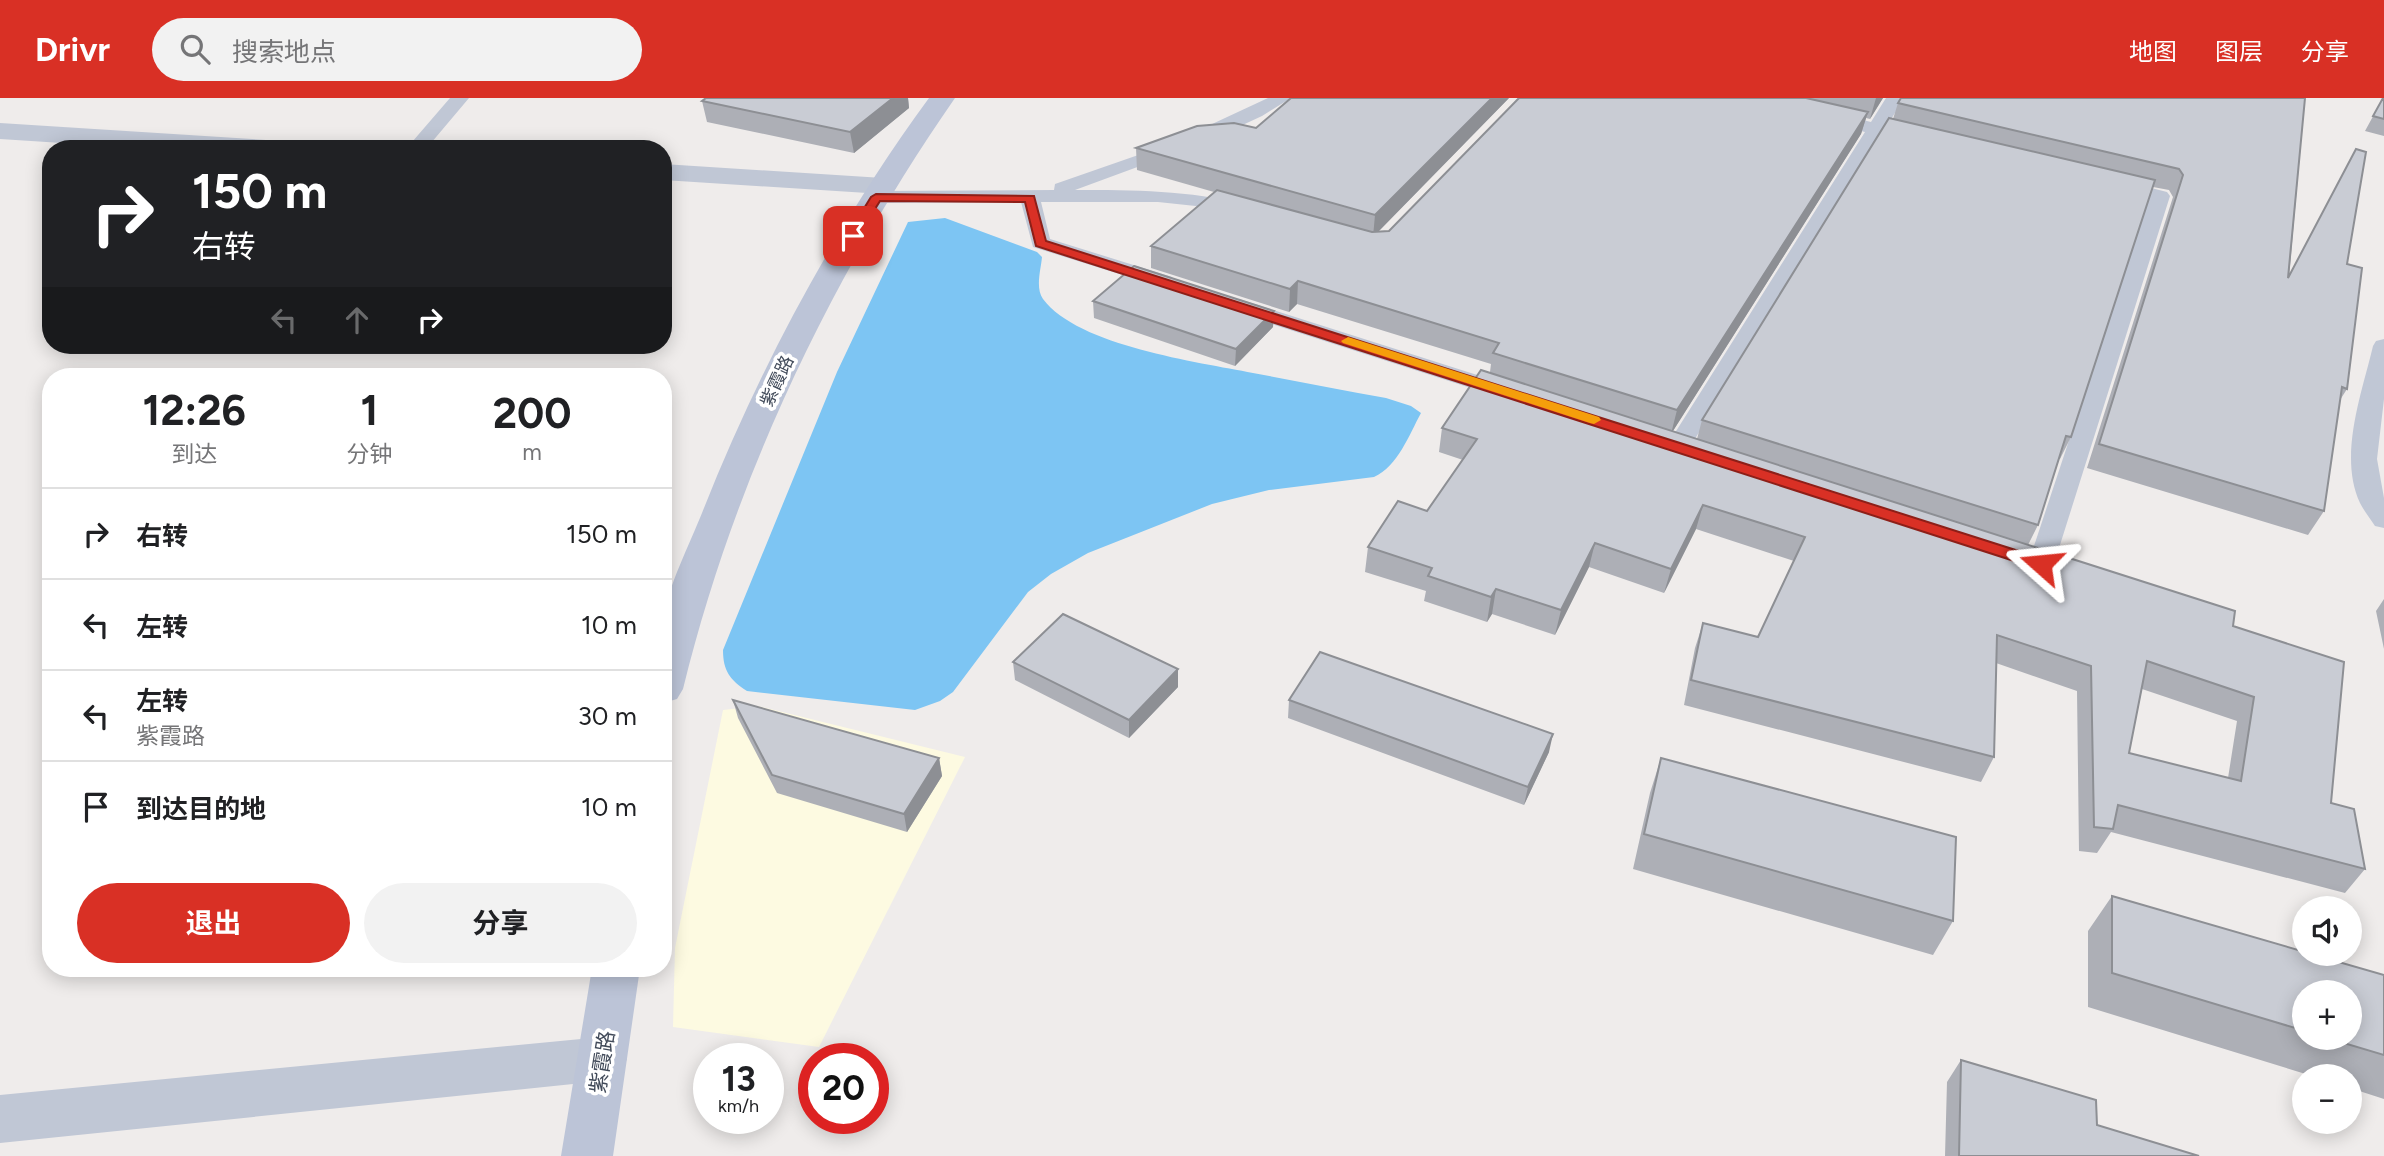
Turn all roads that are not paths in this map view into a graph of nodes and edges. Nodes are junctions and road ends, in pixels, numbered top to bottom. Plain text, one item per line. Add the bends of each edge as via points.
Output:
1 (460, 98) edge
2 (942, 98) edge
3 (1282, 98) edge
4 (1895, 98) edge
5 (1799, 110) edge
6 (1878, 129) junction
7 (0, 131) edge
8 (141, 140) edge
9 (423, 140) edge
10 (1931, 142) edge
11 (672, 173) edge
12 (2093, 180) edge
13 (880, 192) junction
14 (1030, 198) junction
15 (1252, 212) edge
16 (1184, 289) edge
17 (1223, 301) edge
18 (2384, 346) edge
19 (1536, 401) edge
20 (1652, 438) edge
21 (1678, 447) junction
22 (1704, 455) edge
23 (2384, 520) edge
24 (2003, 551) edge
25 (672, 655) edge
26 (615, 977) edge
27 (602, 1059) junction
28 (0, 1119) edge
29 (587, 1156) edge

1 - 9 lane
2 - 13 street, 紫霞路
3 - 14 lane via 1156,156
4 - 6 lane
5 - 6 lane
6 - 10 lane
6 - 21 lane
7 - 8 street
11 - 13 street
12 - 24 lane via 2161,196 2041,564
13 - 14 lane
13 - 25 street, 紫霞路 via 794,344 745,448 711,528
14 - 15 lane via 1170,197
14 - 16 lane via 1040,243
17 - 19 lane
18 - 23 lane via 2363,451 2370,498
20 - 21 lane
21 - 22 lane
26 - 27 street, 紫霞路
27 - 28 street
27 - 29 street, 紫霞路

